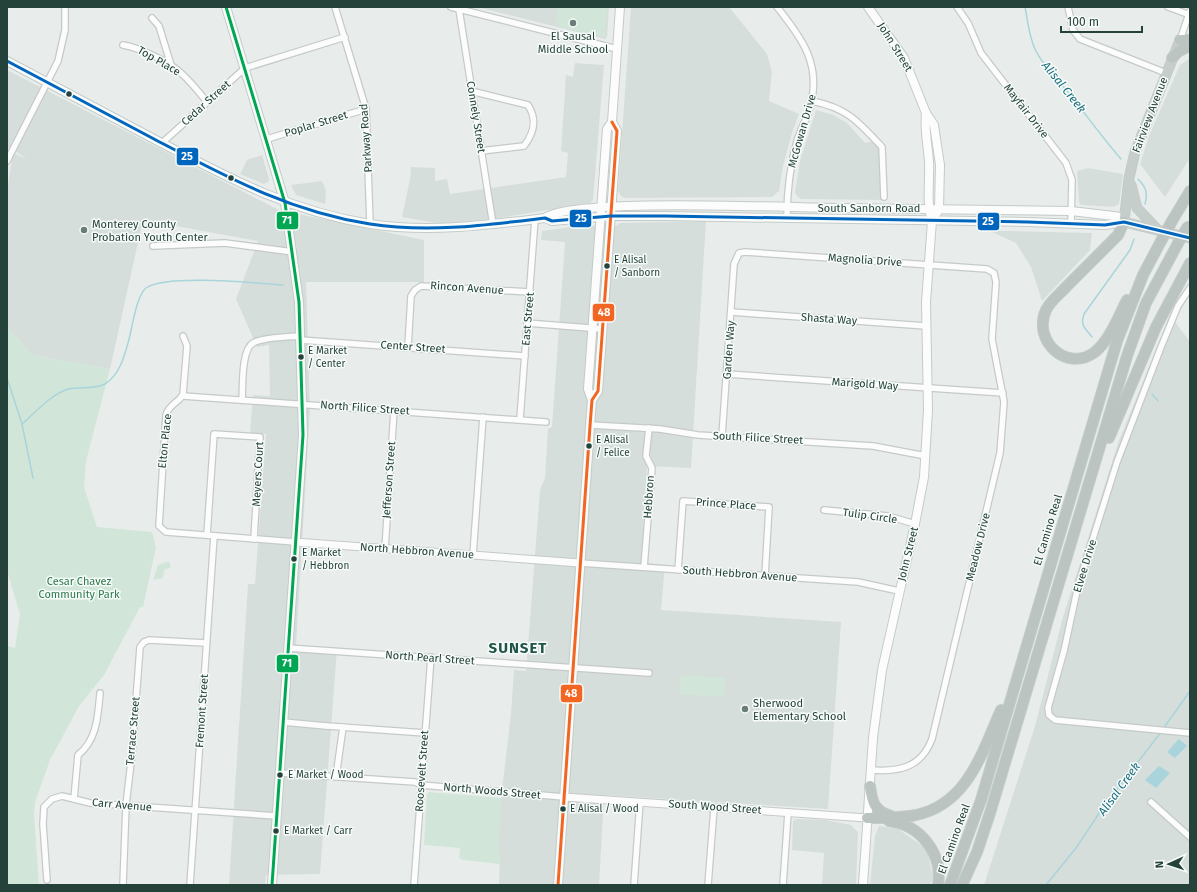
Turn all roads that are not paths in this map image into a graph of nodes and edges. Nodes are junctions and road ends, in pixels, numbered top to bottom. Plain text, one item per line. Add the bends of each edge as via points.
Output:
1 (65, 7) edge
2 (226, 7) edge
3 (335, 7) edge
4 (451, 7) edge
5 (620, 7) edge
6 (777, 7) edge
7 (868, 7) edge
8 (956, 7) edge
9 (1068, 7) edge
10 (1168, 7) edge
11 (459, 9) junction
12 (1189, 14) edge
13 (152, 18) dead end
14 (345, 37) junction
15 (1185, 40) edge
16 (123, 45) dead end
17 (1190, 46) edge
18 (617, 49) junction
19 (1172, 58) junction
20 (7, 61) edge
21 (171, 65) junction
22 (245, 68) junction
23 (1166, 73) junction
24 (48, 83) junction
25 (472, 91) junction
26 (812, 101) junction
27 (208, 102) junction
28 (366, 109) junction
29 (926, 113) junction
30 (612, 122) junction
31 (267, 139) junction
32 (162, 143) junction
33 (481, 151) junction
34 (7, 161) edge
35 (1129, 178) junction
36 (1190, 191) edge
37 (884, 197) dead end
38 (285, 203) junction
39 (611, 207) junction
40 (787, 207) junction
41 (600, 208) junction
42 (928, 208) junction
43 (939, 209) junction
44 (1071, 211) junction
45 (611, 216) junction
46 (599, 217) junction
47 (786, 217) junction
48 (545, 218) junction
49 (535, 220) junction
50 (932, 221) junction
51 (1124, 222) junction
52 (1071, 223) junction
53 (370, 224) junction
54 (1189, 224) edge
55 (493, 225) junction
56 (1157, 229) junction
57 (1190, 238) edge
58 (153, 246) dead end
59 (293, 252) junction
60 (1190, 263) edge
61 (734, 264) joint
62 (929, 264) junction
63 (1144, 275) junction
64 (996, 279) joint
65 (1190, 288) edge
66 (530, 292) junction
67 (731, 312) junction
68 (527, 323) junction
69 (926, 326) junction
70 (591, 328) junction
71 (602, 329) junction
72 (183, 336) dead end
73 (300, 338) junction
74 (408, 347) junction
75 (525, 356) junction
76 (727, 374) junction
77 (928, 389) junction
78 (1003, 393) junction
79 (183, 396) junction
80 (242, 400) junction
81 (592, 400) junction
82 (303, 404) junction
83 (394, 410) junction
84 (483, 417) junction
85 (520, 419) junction
86 (546, 422) dead end
87 (590, 425) junction
88 (649, 428) junction
89 (722, 436) junction
90 (926, 456) junction
91 (1096, 463) junction
92 (824, 510) dead end
93 (916, 524) junction
94 (160, 529) joint
95 (207, 535) junction
96 (214, 536) junction
97 (254, 539) junction
98 (295, 542) junction
99 (385, 549) junction
100 (473, 555) junction
101 (580, 563) junction
102 (644, 567) junction
103 (678, 570) junction
104 (765, 576) junction
105 (899, 590) junction
106 (206, 643) junction
107 (288, 648) junction
108 (431, 657) junction
109 (572, 668) junction
110 (649, 673) dead end
111 (1016, 679) junction
112 (100, 693) dead end
113 (283, 722) junction
114 (343, 727) junction
115 (425, 733) junction
116 (1190, 733) edge
117 (871, 770) junction
118 (280, 773) junction
119 (336, 777) junction
120 (421, 785) junction
121 (870, 786) junction
122 (564, 797) junction
123 (74, 799) junction
124 (640, 802) junction
125 (1151, 802) dead end
126 (126, 805) junction
127 (714, 808) junction
128 (195, 810) junction
129 (788, 813) junction
130 (277, 816) junction
131 (899, 817) junction
132 (867, 818) junction
133 (1190, 837) edge
134 (47, 880) dead end
135 (123, 885) edge
136 (190, 885) edge
137 (272, 885) edge
138 (414, 885) edge
139 (558, 885) edge
140 (634, 885) edge
141 (708, 885) edge
142 (783, 885) edge
143 (863, 885) edge
144 (938, 885) edge
145 (950, 885) edge
146 (962, 885) edge

1 - 24 street via 63,45
2 - 22 main road
3 - 14 street, Parkway Road
4 - 11 street
5 - 18 main road
6 - 26 street, McGowan Drive via 801,37 808,52 814,76
7 - 29 main road, John Street via 904,58
8 - 44 street, Mayfair Drive via 968,23 981,53 1066,163 1072,180
9 - 23 street via 1073,30 1080,39
10 - 12 street
11 - 18 street
11 - 25 street, Connely Street
12 - 15 street, Fairview Avenue
13 - 21 street via 159,26
14 - 22 street, Cedar Street
14 - 28 street, Parkway Road
15 - 19 highway, Fairview Avenue
16 - 21 street, Top Place via 134,47
17 - 19 highway
18 - 30 main road
19 - 23 highway, Fairview Avenue
20 - 24 main road
21 - 27 street, Top Place
22 - 27 street, Cedar Street
22 - 31 main road
23 - 35 highway, Fairview Avenue via 1137,147
24 - 32 main road
24 - 34 street
25 - 33 street, Connely Street
25 - 33 street via 528,104 534,114 532,136 524,146
26 - 37 street via 832,106 848,114 882,147
26 - 40 street, McGowan Drive via 799,133 792,163
27 - 32 street, Cedar Street
28 - 31 street, Poplar Street
28 - 53 street, Parkway Road
29 - 42 main road, John Street
29 - 43 main road, John Street via 934,125 938,144
30 - 39 main road via 617,131
30 - 41 main road via 607,130
31 - 38 main road
32 - 38 main road via 253,190
33 - 55 street, Connely Street
35 - 51 highway, Fairview Avenue
35 - 56 highway via 1137,208
36 - 63 highway, El Camino Real, bridge
38 - 53 main road
38 - 59 main road
39 - 40 main road, South Sanborn Road
39 - 41 main road, South Sanborn Road
39 - 45 main road
40 - 42 main road, South Sanborn Road
40 - 47 street, McGowan Drive
41 - 46 main road
41 - 48 main road, South Sanborn Road via 550,214
42 - 43 main road, South Sanborn Road
42 - 50 main road, John Street
43 - 44 main road, South Sanborn Road
43 - 50 main road, John Street
44 - 51 main road, South Sanborn Road via 1119,217
44 - 52 street, Mayfair Drive
45 - 46 main road, South Sanborn Road
45 - 47 main road, South Sanborn Road
45 - 71 main road
46 - 48 main road, South Sanborn Road via 552,222
46 - 70 main road
47 - 50 main road, South Sanborn Road
48 - 49 main road
49 - 55 main road
49 - 66 street, East Street
50 - 52 main road, South Sanborn Road
50 - 62 main road, John Street
51 - 52 main road, South Sanborn Road via 1105,225
51 - 56 highway, South Sanborn Road
51 - 63 highway via 1118,235 1048,306 1042,326 1048,344 1057,353 1068,358 1082,358 1095,352 1106,340
53 - 55 main road via 443,229
54 - 91 highway, bridge via 1146,303 1127,356
56 - 57 highway, South Sanborn Road
58 - 59 street via 226,243
59 - 73 main road
60 - 91 highway via 1156,327
61 - 62 street, Magnolia Drive via 737,255 745,252
61 - 67 street, Garden Way
62 - 64 street, Magnolia Drive via 987,269 994,273
62 - 69 main road, John Street
63 - 111 highway, El Camino Real via 1117,341
64 - 78 street, Meadow Drive via 992,339
65 - 116 street, Elvee Drive via 1178,306 1160,347 1117,462 1078,586 1048,708 1049,715 1054,720
66 - 68 street, East Street
66 - 74 street, Rincon Avenue via 420,286 412,296
67 - 69 street, Shasta Way
67 - 76 street, Garden Way
68 - 70 street
68 - 75 street, East Street
69 - 77 main road, John Street
70 - 71 street
70 - 81 main road via 588,389
71 - 81 main road via 598,391
72 - 79 street via 187,346
73 - 74 street, Center Street
73 - 80 street, Center Street via 260,340 250,345 246,354
73 - 82 main road
74 - 75 street, Center Street
75 - 85 street, East Street
76 - 77 street, Marigold Way
76 - 89 street, Garden Way
77 - 78 street, Marigold Way
77 - 90 main road, John Street
78 - 117 street, Meadow Drive via 1003,425 997,471 932,739 923,755 910,766 896,770
79 - 80 street, North Filice Street
79 - 94 street, Elton Place via 170,406 166,415 158,520
80 - 82 street, North Filice Street
81 - 87 main road
82 - 83 street, North Filice Street
82 - 98 main road
83 - 84 street, North Filice Street
83 - 99 street, Jefferson Street
84 - 85 street, North Filice Street
84 - 100 street
85 - 86 street, North Filice Street
87 - 88 street, South Filice Street
87 - 101 main road
88 - 89 street, South Filice Street
88 - 102 street, Hebbron via 646,456 652,468
89 - 90 street, South Filice Street via 873,446
90 - 93 main road, John Street
91 - 146 highway via 990,813 977,852
92 - 93 street, Tulip Circle via 888,516
93 - 105 main road, John Street
94 - 95 street, North Hebbron Avenue via 166,532
95 - 96 street, North Hebbron Avenue
95 - 97 street, Meyers Court via 214,434 260,437
96 - 97 street, North Hebbron Avenue
96 - 106 street, Fremont Street
97 - 98 street, North Hebbron Avenue
98 - 99 street, North Hebbron Avenue
98 - 107 main road
99 - 100 street, North Hebbron Avenue
100 - 101 street, North Hebbron Avenue
101 - 102 street, South Hebbron Avenue
101 - 109 main road
102 - 103 street, South Hebbron Avenue
103 - 104 street, South Hebbron Avenue
103 - 104 street, Prince Place via 683,501 769,507
104 - 105 street, South Hebbron Avenue via 864,583
105 - 117 main road, John Street via 882,670
106 - 126 street, Terrace Street via 149,640 140,647
106 - 128 street, Fremont Street
107 - 108 street, North Pearl Street
107 - 113 main road
108 - 109 street, North Pearl Street
108 - 115 street, Roosevelt Street
109 - 110 street, North Pearl Street
109 - 122 main road
111 - 131 highway via 974,772 960,789 932,809 917,815
111 - 145 highway, El Camino Real via 981,800
112 - 123 street via 98,721 85,750 78,755
113 - 114 street
113 - 118 main road
114 - 115 street
114 - 119 street
115 - 120 street, Roosevelt Street
117 - 121 main road, John Street
118 - 119 street, North Woods Street
118 - 130 main road
119 - 120 street, North Woods Street via 415,782
120 - 122 street, North Woods Street
120 - 138 street, Roosevelt Street
121 - 131 highway via 875,808
121 - 132 main road, John Street
122 - 124 street, South Wood Street
122 - 139 main road
123 - 126 street, Carr Avenue via 90,803
123 - 134 street, Carr Avenue via 66,796 55,798 44,807
124 - 127 street, South Wood Street
124 - 140 street
125 - 133 street
126 - 128 street, Carr Avenue
126 - 135 street, Terrace Street
127 - 129 street, South Wood Street
127 - 141 street
128 - 130 street, Carr Avenue
128 - 136 street, Fremont Street
129 - 132 street, South Wood Street
129 - 142 street
130 - 137 main road
131 - 132 highway
132 - 143 main road, John Street
132 - 144 highway via 899,822 918,833 933,850 938,865

